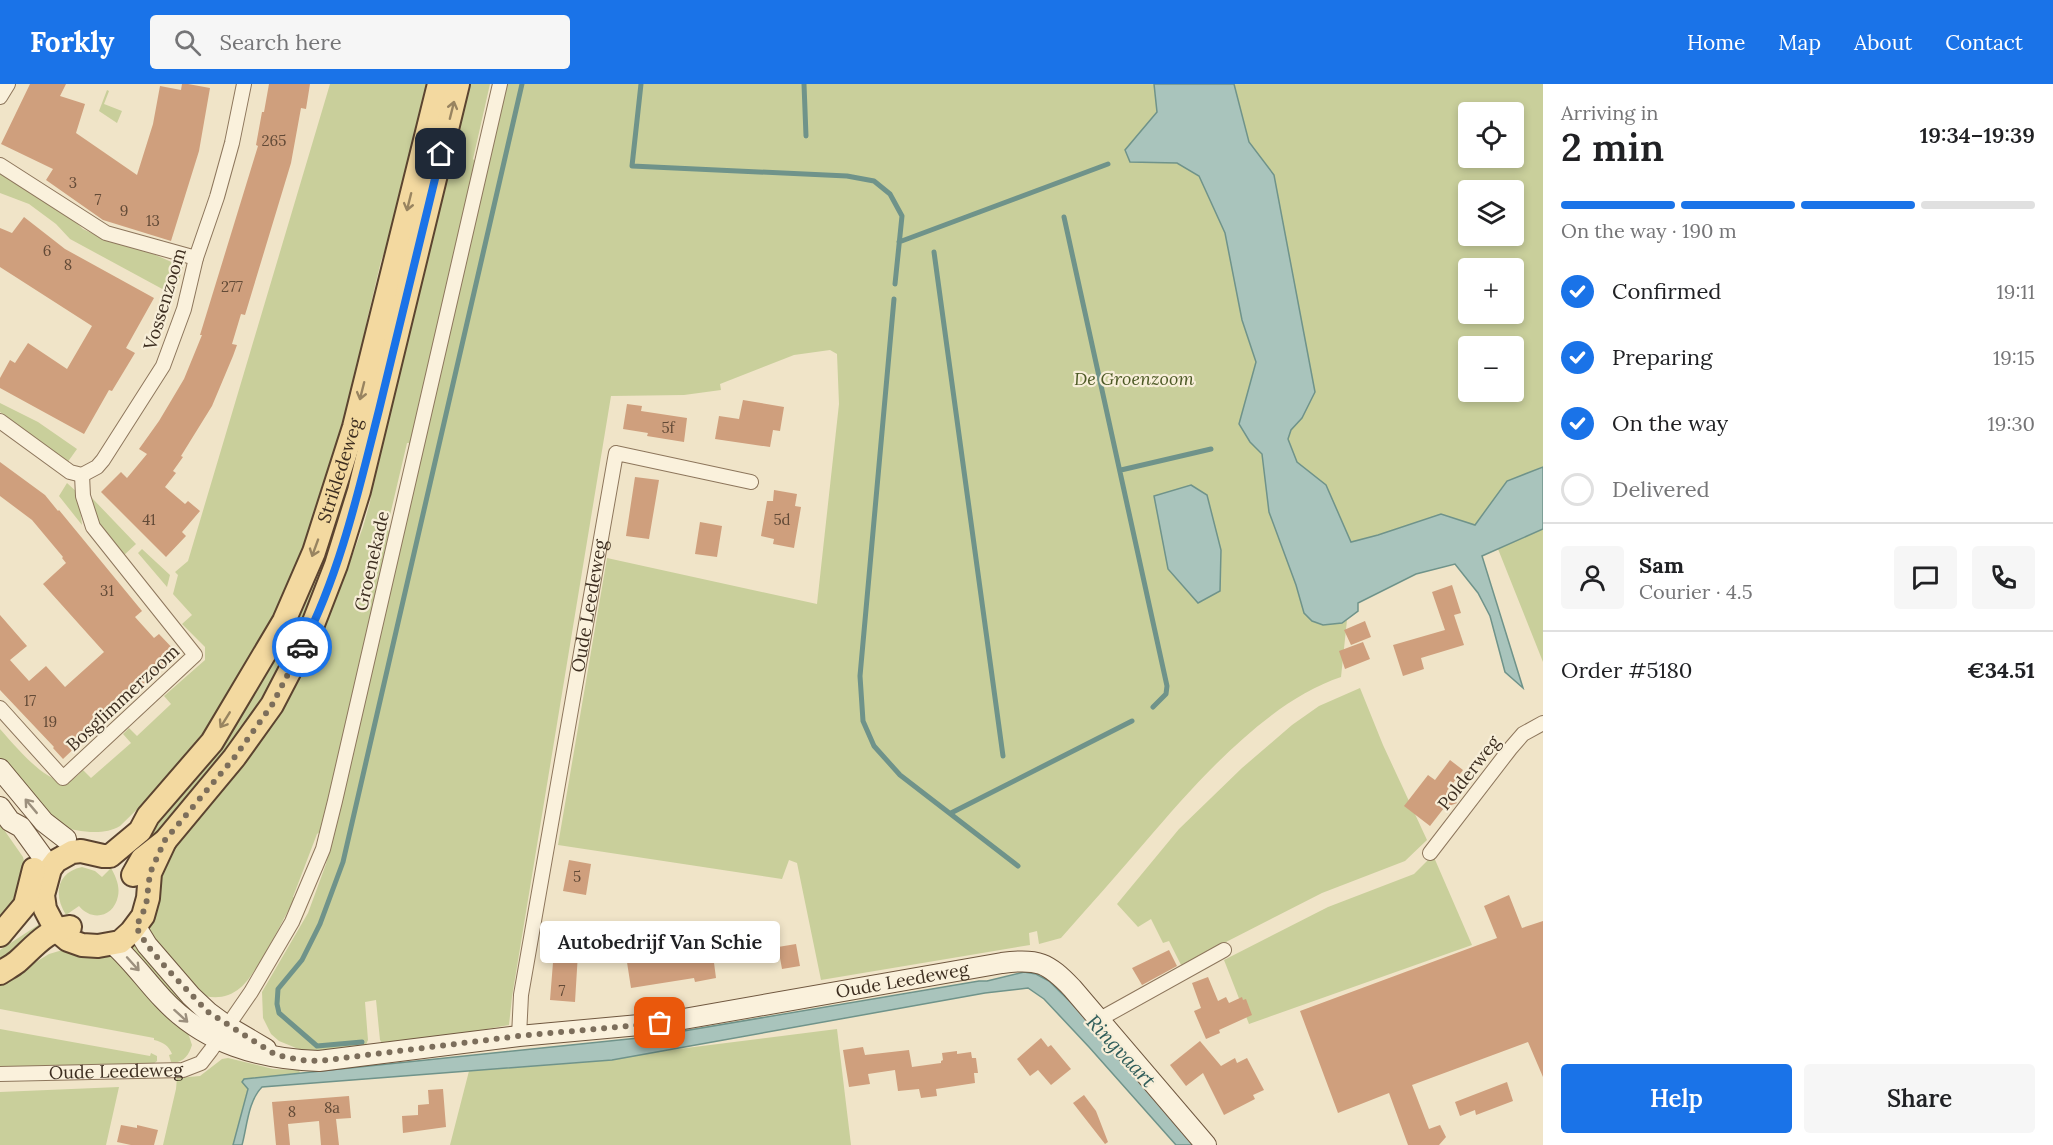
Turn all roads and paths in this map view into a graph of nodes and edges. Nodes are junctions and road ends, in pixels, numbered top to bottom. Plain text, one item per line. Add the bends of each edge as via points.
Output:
1 (8, 84) edge
2 (244, 84) edge
3 (439, 84) edge
4 (458, 84) edge
5 (500, 84) edge
6 (0, 97) edge
7 (0, 165) edge
8 (196, 258) junction
9 (0, 421) edge
10 (82, 475) junction
11 (751, 482) dead end
12 (0, 708) edge
13 (1543, 723) edge
14 (0, 769) edge
15 (5, 814) edge
16 (66, 839) junction
17 (112, 848) junction
18 (1430, 853) dead end
19 (42, 863) junction
20 (141, 877) junction
21 (36, 900) junction
22 (132, 920) junction
23 (62, 935) junction
24 (0, 936) edge
25 (113, 945) junction
26 (1224, 950) dead end
27 (8, 968) edge
28 (1098, 1020) junction
29 (223, 1033) junction
30 (519, 1036) junction
31 (0, 1074) edge
32 (1206, 1145) edge

1 - 6 street
2 - 8 street, Vossenzoom via 232,143
3 -> 17 main road, Strikledeweg via 354,427 314,552 284,621 212,742 148,816 132,824
20 -> 4 main road, Strikledeweg via 155,861 165,840 234,758 272,705 310,632 359,491
5 - 29 street, Groenekade via 322,849 292,922
7 - 8 street via 106,233
8 - 10 street, Vossenzoom via 184,309 163,366 103,460
9 - 10 street via 60,466
10 - 12 street, Bosglimmerzoom via 83,496 93,527 195,655 63,778
11 - 30 street, Oude Leedeweg via 616,453 521,995
13 - 18 street, Polderweg via 1523,734
16 -> 14 street via 44,822
15 - 19 street via 21,827
16 - 17 main road via 86,838
16 - 19 main road via 50,848
17 - 19 main road via 110,856 81,851
17 - 20 main road
19 - 21 main road
20 - 22 main road, Strikledeweg
21 - 23 main road
21 - 24 main road via 25,905
22 - 23 main road via 105,932 70,927
22 - 25 main road via 120,942
22 - 29 street, Oude Leedeweg via 147,945
23 - 25 main road via 90,946
23 - 27 main road via 28,950
25 -> 29 street, Oude Leedeweg via 189,1023
26 - 28 street
28 - 30 street, Oude Leedeweg via 1053,969 1038,963 1014,962 660,1023
28 - 32 street, Oude Leedeweg
29 - 30 street, Oude Leedeweg via 239,1049 319,1061
29 - 31 street, Oude Leedeweg via 201,1063 183,1070

